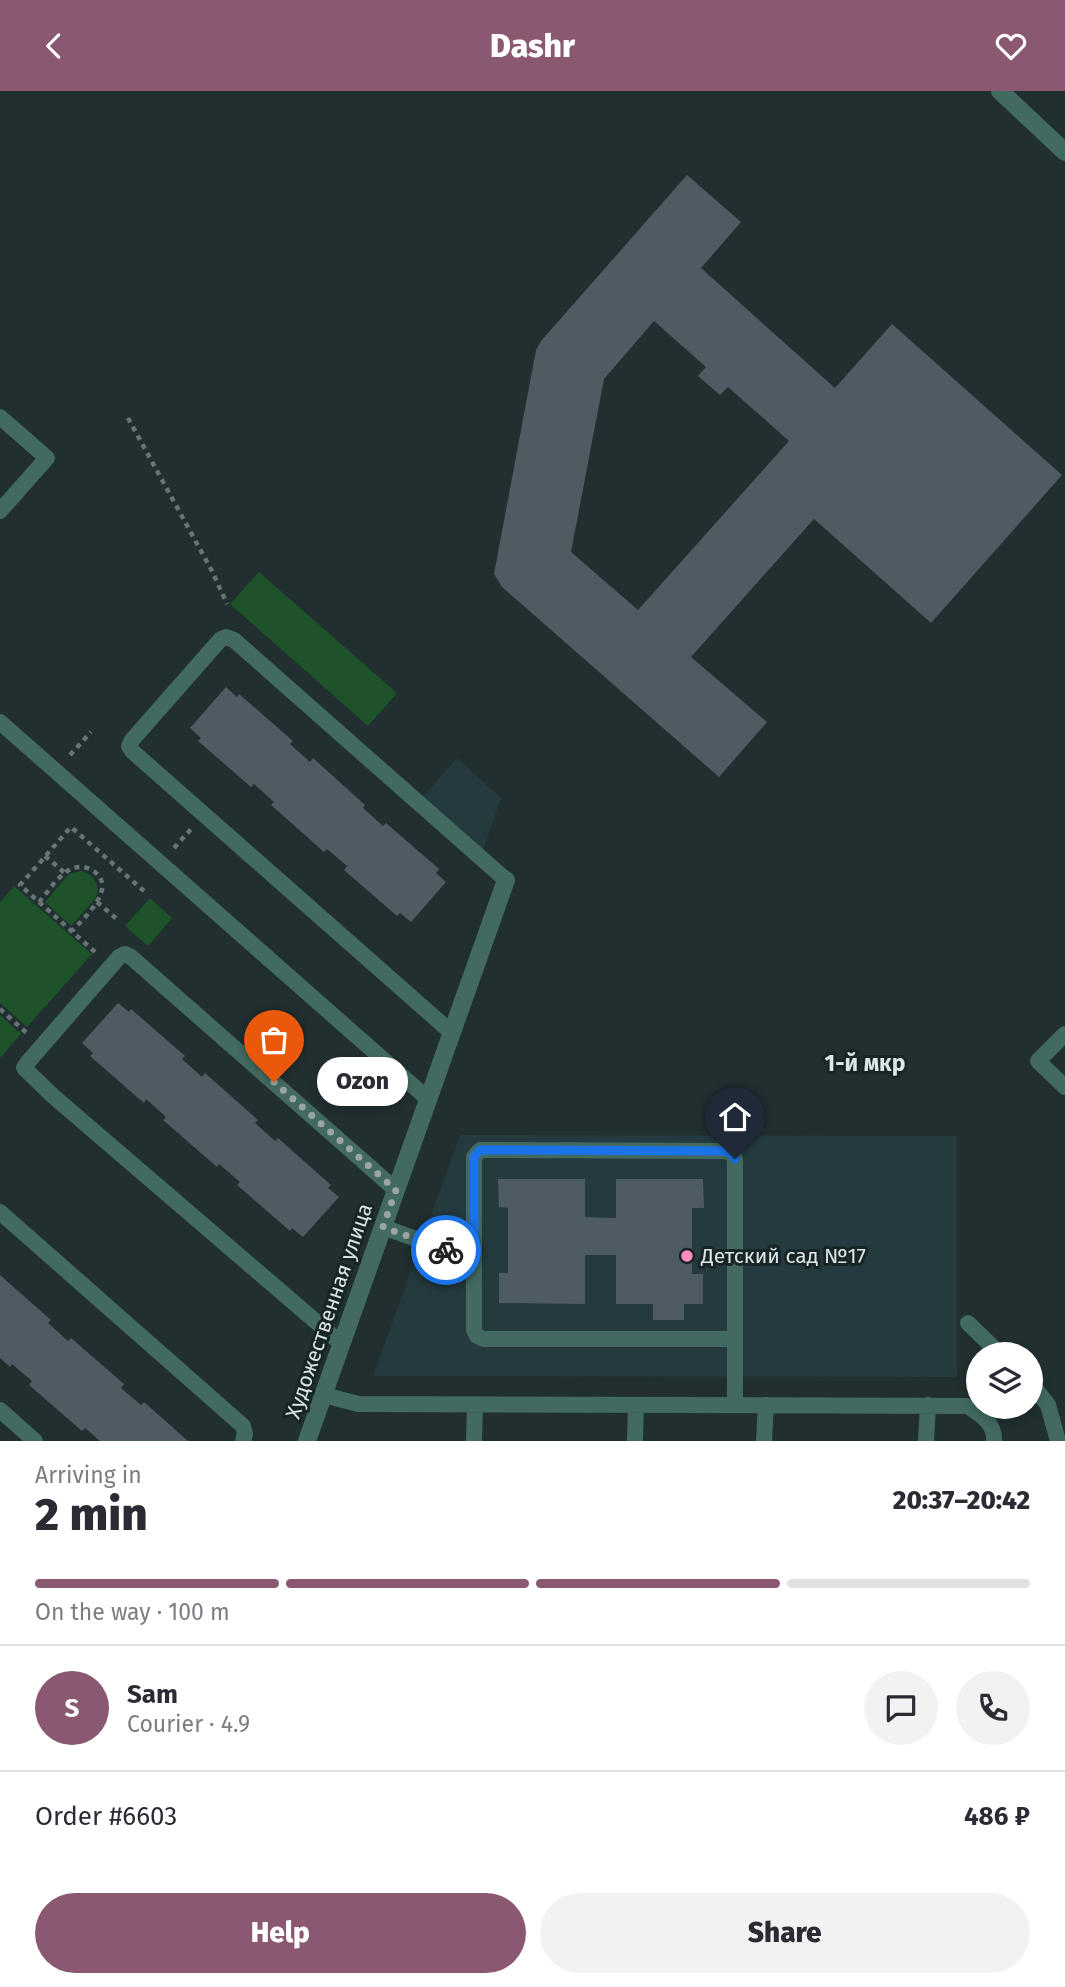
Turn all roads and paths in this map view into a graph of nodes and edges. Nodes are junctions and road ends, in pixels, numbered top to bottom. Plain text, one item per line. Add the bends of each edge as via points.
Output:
1 (1000, 91) edge
2 (1065, 152) edge
3 (0, 417) edge
4 (128, 418) dead end
5 (0, 511) edge
6 (227, 604) dead end
7 (0, 722) edge
8 (90, 732) dead end
9 (69, 757) dead end
10 (195, 825) dead end
11 (173, 849) dead end
12 (45, 856) junction
13 (65, 873) junction
14 (506, 880) joint
15 (144, 891) dead end
16 (39, 902) junction
17 (97, 902) junction
18 (118, 920) dead end
19 (72, 931) junction
20 (112, 966) junction
21 (0, 1009) edge
22 (452, 1033) junction
23 (1065, 1034) edge
24 (41, 1046) junction
25 (1065, 1087) edge
26 (428, 1099) junction
27 (396, 1190) junction
28 (0, 1212) edge
29 (383, 1227) junction
30 (474, 1260) junction
31 (968, 1323) dead end
32 (735, 1339) junction
33 (988, 1342) edge
34 (342, 1344) junction
35 (324, 1395) junction
36 (1043, 1399) edge
37 (475, 1405) junction
38 (636, 1405) junction
39 (735, 1405) junction
40 (765, 1405) junction
41 (928, 1405) junction
42 (0, 1410) edge
43 (35, 1441) edge
44 (243, 1441) edge
45 (307, 1441) edge
46 (474, 1441) edge
47 (635, 1441) edge
48 (764, 1441) edge
49 (926, 1441) edge
50 (994, 1441) edge
51 (1058, 1441) edge

1 - 2 street
3 - 5 lane via 47,458
4 - 6 path
7 - 26 lane
8 - 9 path
10 - 11 path
12 - 13 path
12 - 15 path via 71,827
12 - 16 path via 20,885
13 - 16 path
13 - 17 path via 81,867 95,873 102,886
14 - 22 street, Художественная улица
14 - 22 lane via 226,637 129,746
16 - 19 path
17 - 18 path
17 - 19 path
19 - 20 path
20 - 24 lane
20 - 27 lane via 125,954 131,957
21 - 24 path
22 - 26 street, Художественная улица
23 - 25 lane via 1038,1061
24 - 34 lane via 24,1068 28,1074
26 - 27 street, Художественная улица
27 - 29 street, Художественная улица
28 - 44 lane via 243,1426
29 - 30 lane
29 - 34 street, Художественная улица
30 - 32 lane via 474,1330 484,1339
30 - 32 lane via 474,1157 480,1150 724,1151 735,1159
31 - 33 lane
32 - 39 lane
34 - 35 street, Художественная улица
35 - 37 lane via 358,1404
35 - 45 street, Художественная улица
36 - 51 lane
37 - 38 lane
37 - 46 lane
38 - 39 lane
38 - 47 lane
39 - 40 lane
40 - 41 lane
40 - 48 lane
41 - 49 lane
41 - 50 lane via 968,1406 985,1417
42 - 43 lane

